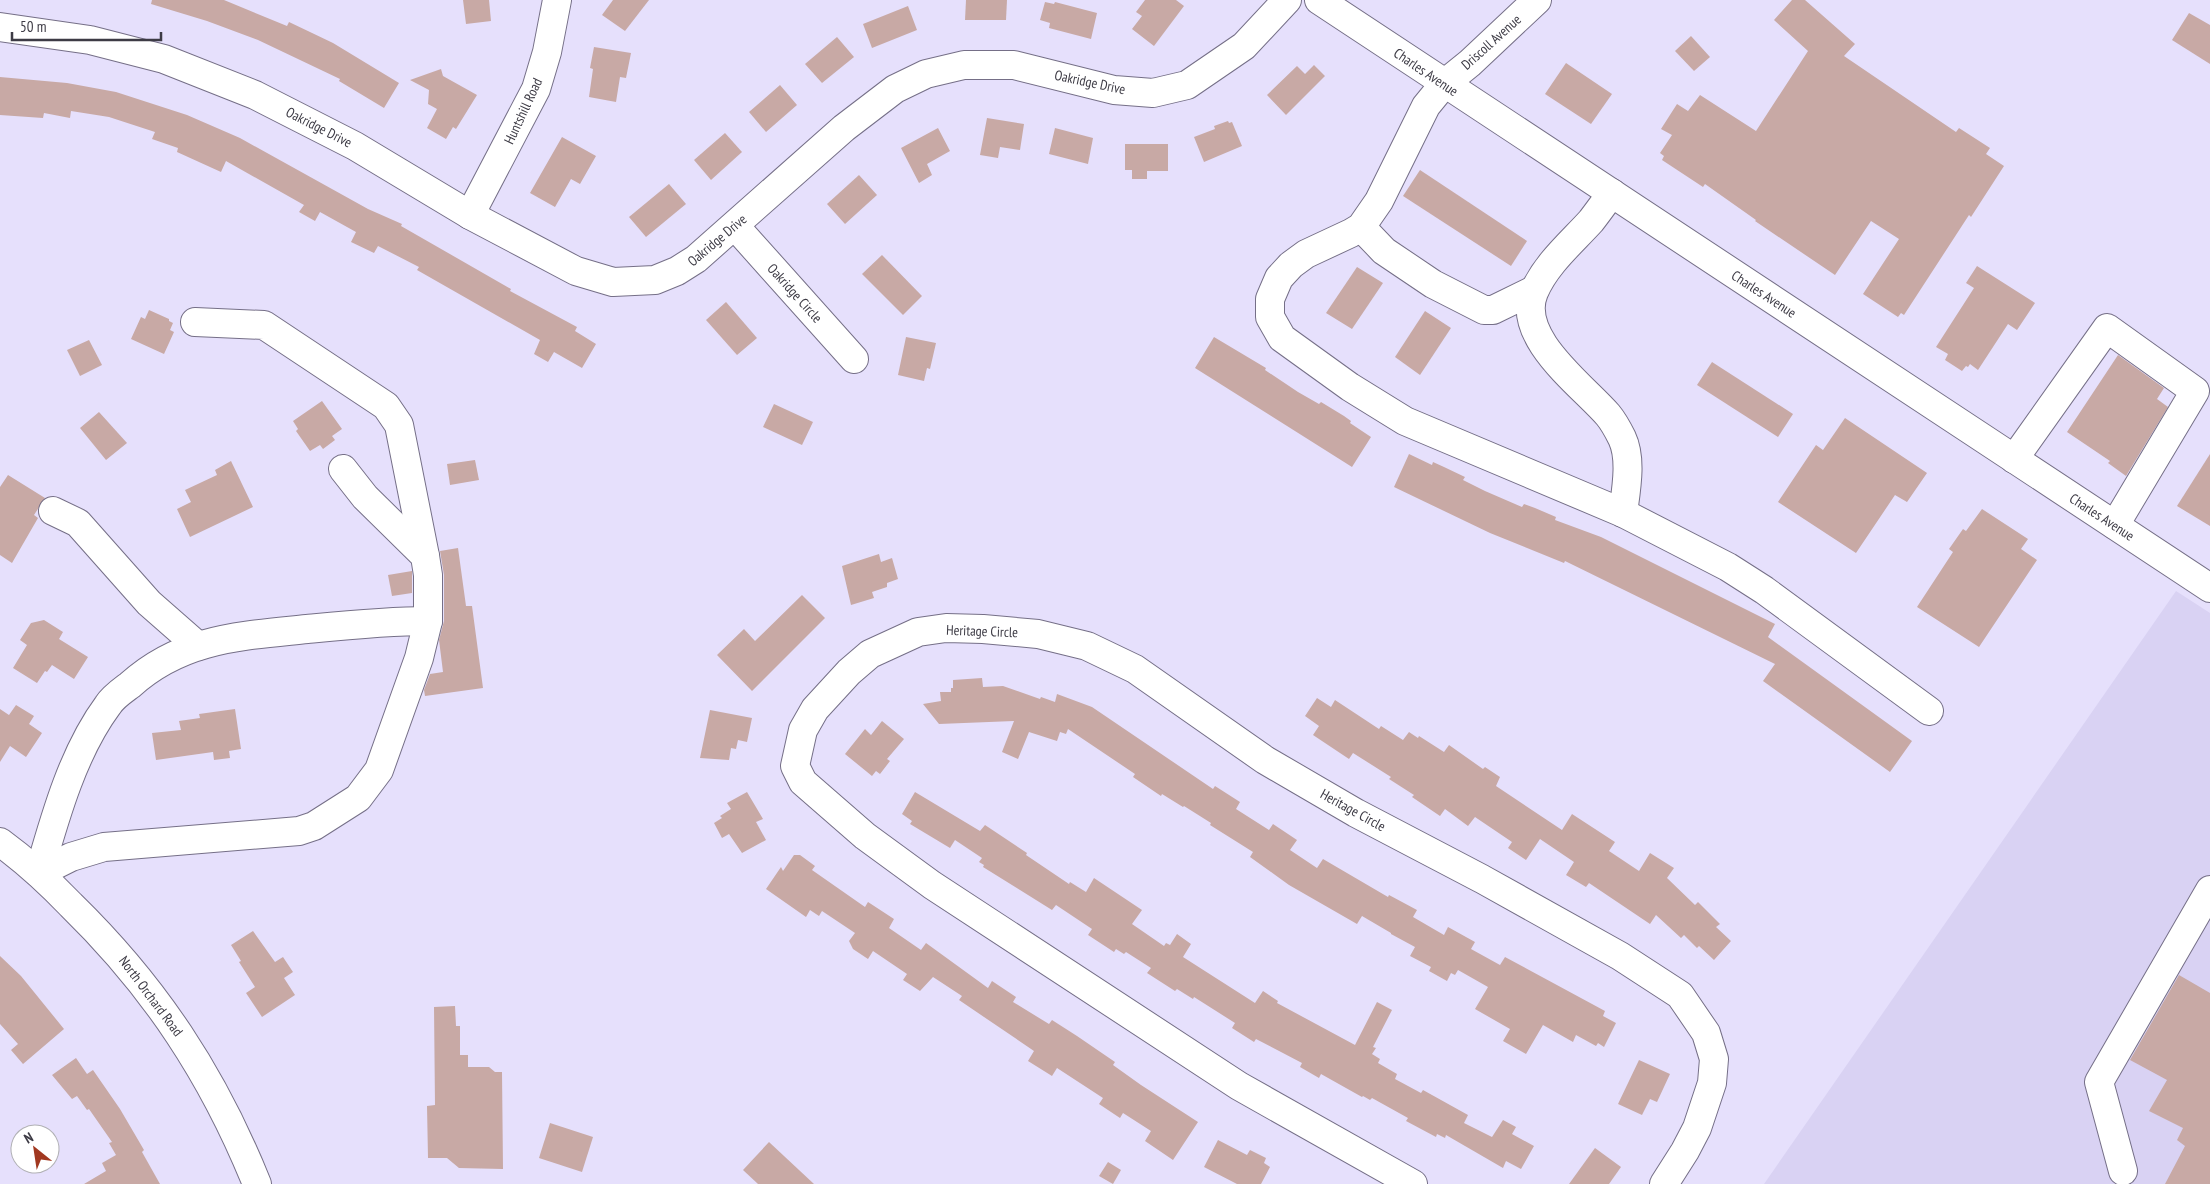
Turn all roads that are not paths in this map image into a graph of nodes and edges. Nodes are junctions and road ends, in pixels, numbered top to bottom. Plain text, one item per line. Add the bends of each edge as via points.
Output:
1 (557, 0) edge
2 (1287, 0) edge
3 (1319, 0) edge
4 (1537, 0) edge
5 (0, 27) edge
6 (1444, 84) junction
7 (1612, 193) junction
8 (470, 214) junction
9 (735, 226) junction
10 (1361, 227) junction
11 (1534, 290) junction
12 (195, 322) dead end
13 (854, 359) dead end
14 (2014, 459) junction
15 (343, 469) dead end
16 (53, 511) dead end
17 (1623, 513) junction
18 (2115, 526) junction
19 (425, 556) junction
20 (2210, 588) edge
21 (428, 621) junction
22 (198, 646) junction
23 (1929, 711) dead end
24 (0, 842) edge
25 (39, 873) junction
26 (2210, 890) edge
27 (2123, 1171) dead end
28 (257, 1184) edge
29 (1413, 1184) edge
30 (1664, 1184) edge

1 - 8 street, Huntshill Road via 548,52 536,89
2 - 9 street, Oakridge Drive via 1244,46 1220,63 1188,85 1153,93 1114,90 1014,65 964,65 926,74 895,89 844,128
3 - 6 street, Charles Avenue
4 - 6 street, Driscoll Avenue
5 - 8 street, Oakridge Drive via 99,42 164,60 255,95 356,146
6 - 7 street, Charles Avenue
6 - 10 street, Driscoll Avenue via 1426,106 1379,201
7 - 11 street via 1548,267
7 - 14 street, Charles Avenue
8 - 9 street, Oakridge Drive via 576,271 613,282 656,280 677,271
9 - 13 street, Oakridge Circle
10 - 11 street via 1384,251 1434,284 1484,310 1493,310
10 - 17 street via 1306,254 1279,278 1270,299 1270,317 1282,338 1350,387 1405,421
11 - 17 street via 1529,306 1532,321 1547,350 1561,369 1609,416 1622,438 1626,450
12 - 19 street via 264,325 386,406 399,425
14 - 18 street, Charles Avenue
14 - 18 street via 2106,328 2195,391
15 - 19 street via 365,497
16 - 22 street via 78,524 150,603
17 - 23 street via 1728,567
18 - 20 street, Charles Avenue
19 - 21 street
21 - 22 street via 386,621 224,638
21 - 25 street via 419,658 378,770 358,798 314,826 299,831 104,847 71,856
22 - 25 street via 174,654 146,670 109,703 88,735 54,821
24 - 25 street, North Orchard Road
25 - 28 street, North Orchard Road via 104,936 157,1000 201,1066 241,1143
26 - 27 street via 2099,1082
29 - 30 street, Heritage Circle via 1239,1086 932,884 865,836 799,775 796,766 799,745 815,709 848,672 870,654 918,632 946,628 1038,634 1087,646 1135,669 1265,760 1356,814 1620,956 1680,995 1706,1033 1714,1059 1712,1083 1697,1128

